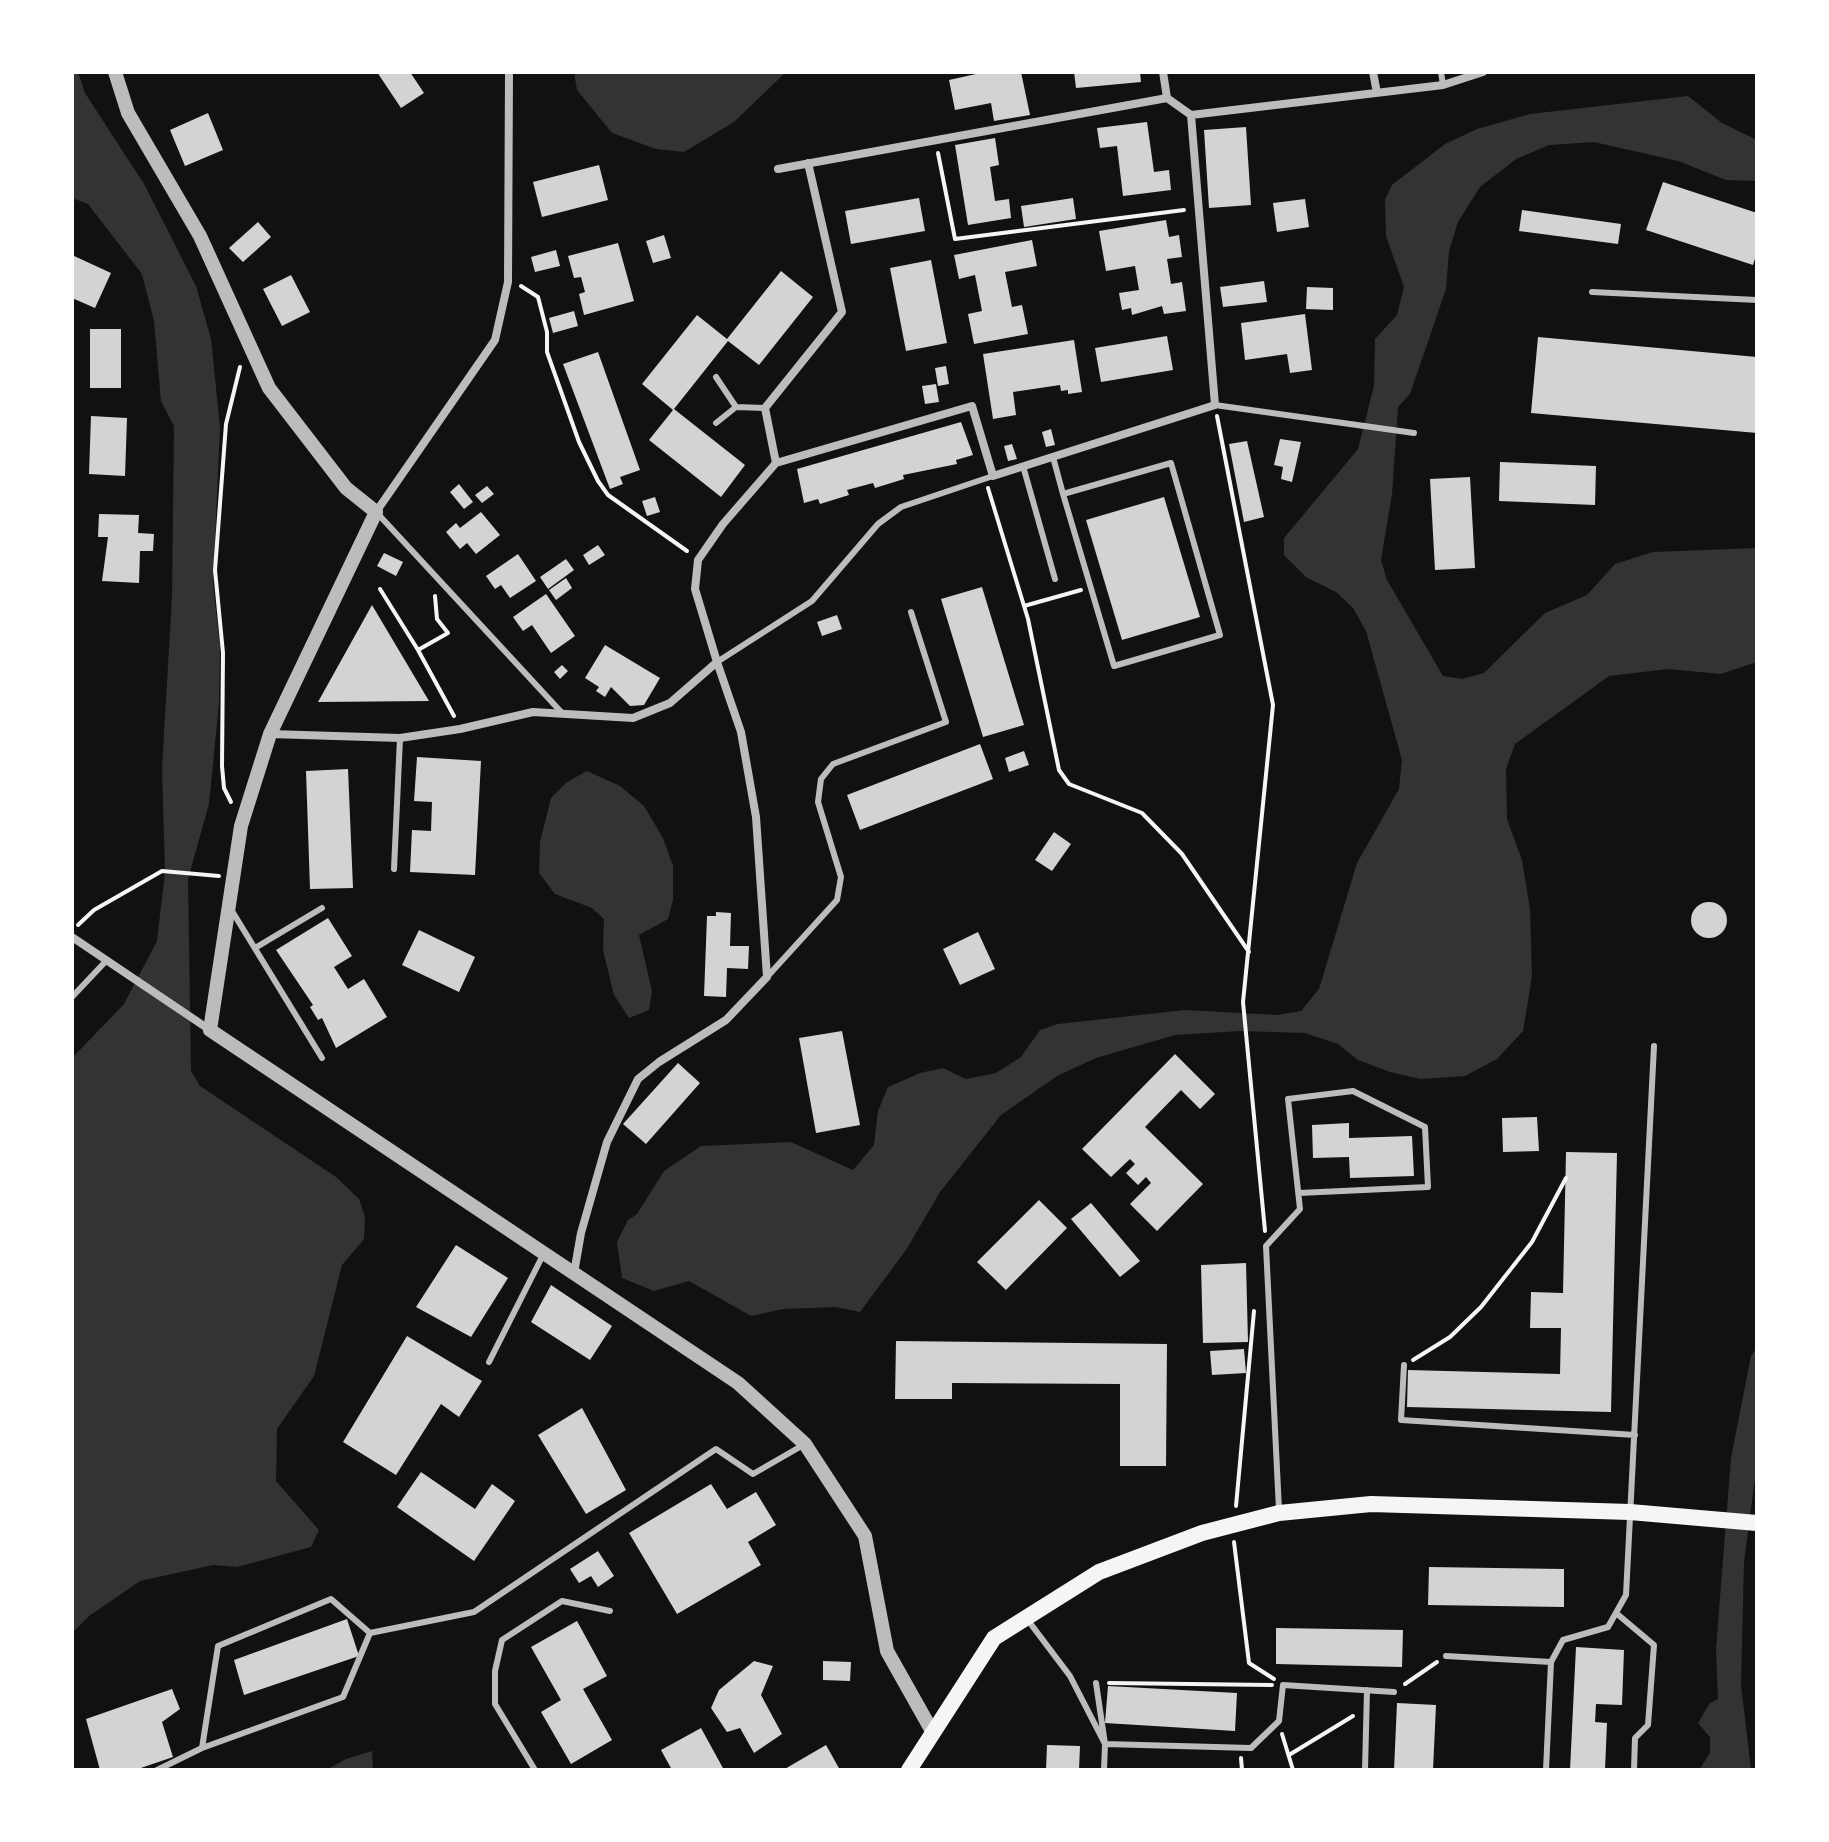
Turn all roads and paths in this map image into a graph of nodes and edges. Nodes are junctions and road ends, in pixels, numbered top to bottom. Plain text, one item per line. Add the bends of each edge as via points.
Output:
1 (115, 72) edge
2 (509, 72) edge
3 (1163, 72) edge
4 (1373, 72) edge
5 (1441, 72) edge
6 (1483, 72) edge
7 (1443, 85) junction
8 (1377, 93) junction
9 (1167, 98) junction
10 (1191, 115) junction
11 (936, 140) junction
12 (808, 163) junction
13 (778, 169) dead end
14 (1199, 208) junction
15 (508, 282) junction
16 (1592, 292) dead end
17 (1757, 300) edge
18 (250, 348) junction
19 (716, 377) dead end
20 (1215, 405) junction
21 (736, 407) junction
22 (765, 408) junction
23 (716, 423) dead end
24 (1414, 433) dead end
25 (1053, 457) junction
26 (776, 463) junction
27 (1023, 466) junction
28 (989, 477) junction
29 (1063, 494) junction
30 (376, 512) junction
31 (698, 560) junction
32 (436, 577) junction
33 (1055, 579) dead end
34 (1091, 588) junction
35 (380, 589) dead end
36 (1024, 606) junction
37 (911, 612) dead end
38 (418, 650) junction
39 (717, 662) junction
40 (563, 714) junction
41 (460, 729) junction
42 (270, 734) junction
43 (400, 738) junction
44 (241, 826) junction
45 (394, 869) dead end
46 (232, 877) junction
47 (228, 904) junction
48 (322, 908) dead end
49 (78, 925) dead end
50 (72, 937) edge
51 (255, 948) junction
52 (1250, 953) junction
53 (106, 961) junction
54 (767, 977) junction
55 (72, 997) edge
56 (210, 1030) junction
57 (1654, 1046) dead end
58 (322, 1058) dead end
59 (1566, 1178) dead end
60 (1299, 1193) junction
61 (1266, 1246) junction
62 (544, 1253) junction
63 (574, 1273) junction
64 (1271, 1290) junction
65 (489, 1362) dead end
66 (1404, 1365) joint
67 (1635, 1435) junction
68 (805, 1444) junction
69 (1237, 1477) dead end
70 (1630, 1512) junction
71 (1279, 1513) junction
72 (1757, 1523) edge
73 (1234, 1545) dead end
74 (610, 1611) dead end
75 (1616, 1613) junction
76 (1025, 1617) junction
77 (370, 1633) junction
78 (1446, 1656) joint
79 (1551, 1662) junction
80 (1096, 1683) joint
81 (1283, 1685) junction
82 (1367, 1690) junction
83 (1394, 1692) joint
84 (1366, 1709) junction
85 (1279, 1721) junction
86 (932, 1731) junction
87 (1105, 1744) junction
88 (202, 1748) junction
89 (1289, 1755) junction
90 (157, 1770) edge
91 (535, 1770) edge
92 (909, 1770) edge
93 (1104, 1770) edge
94 (1293, 1770) edge
95 (1365, 1770) edge
96 (1546, 1770) edge
97 (1634, 1770) edge

1 - 18 street via 128,113 200,236
2 - 15 street
3 - 9 street
4 - 8 street
5 - 7 lane
6 - 7 street
7 - 8 street
8 - 10 street
9 - 10 street
9 - 11 street
10 - 14 street
11 - 12 street
11 - 14 path via 955,239
12 - 13 street
12 - 22 street via 842,312
14 - 20 street
15 - 30 street via 495,340
15 - 31 path via 529,288 538,297 547,352 579,442 603,488
16 - 17 lane
18 - 30 street via 269,388 346,488
18 - 44 path via 240,363 226,424 215,570 223,653 224,788
19 - 21 lane
20 - 24 lane
20 - 25 street
20 - 52 path via 1273,705
21 - 22 lane
21 - 23 lane
22 - 26 street
25 - 27 street
25 - 29 lane
26 - 28 street via 972,406
26 - 31 street
27 - 28 street
27 - 33 lane
28 - 36 path
28 - 39 lane via 901,507 878,524 812,601
29 - 34 lane
29 - 34 lane via 1171,463 1220,635 1114,666
30 - 32 lane
30 - 42 street
31 - 39 street via 695,589
32 - 38 path via 437,619 448,633
32 - 40 lane
34 - 36 path
35 - 38 path
36 - 52 path via 1059,770 1069,784 1142,813 1182,854
37 - 54 lane via 946,722 833,764 821,779 818,802 841,877 837,900
38 - 41 path
39 - 40 street via 670,703 633,718
39 - 54 street via 741,732 756,817
40 - 41 street via 533,712
41 - 43 street
42 - 43 street
42 - 44 street
43 - 45 lane
44 - 46 street
46 - 47 street
46 - 49 path via 162,871
47 - 51 lane
47 - 56 street
48 - 51 lane
50 - 53 street
51 - 58 lane
52 - 61 path via 1243,1002
53 - 55 lane
53 - 56 street
54 - 63 street via 726,1020 638,1079 607,1142
56 - 62 street
57 - 67 lane
59 - 66 path via 1532,1242 1481,1307 1450,1337
60 - 60 lane via 1288,1099 1353,1091 1425,1127 1428,1187
60 - 61 lane via 1300,1209
61 - 64 lane
62 - 63 street
62 - 65 lane
63 - 68 street via 738,1383
64 - 69 path via 1255,1301
64 - 71 lane
66 - 67 lane via 1401,1420
67 - 70 lane
68 - 77 lane via 753,1474 716,1449 474,1612
68 - 86 street via 865,1536 887,1651
70 - 71 main road via 1371,1504
70 - 72 main road
70 - 75 lane via 1626,1595
71 - 76 main road via 1202,1533 1099,1572
73 - 81 path via 1249,1663
74 - 91 lane via 562,1601 502,1640 495,1704
75 - 79 lane via 1608,1627 1563,1640
75 - 97 lane via 1654,1645 1648,1725 1635,1738
76 - 86 main road via 994,1638
76 - 87 lane via 1070,1676
77 - 88 lane via 343,1697
77 - 88 lane via 331,1599 218,1646
78 - 79 lane
78 - 83 path
79 - 96 lane
80 - 81 path
80 - 87 lane
81 - 82 lane
81 - 85 lane
82 - 83 lane
82 - 84 lane
84 - 89 path
84 - 95 lane
85 - 87 lane via 1251,1748
85 - 89 path
86 - 92 main road
87 - 93 lane
88 - 90 lane
89 - 94 path

